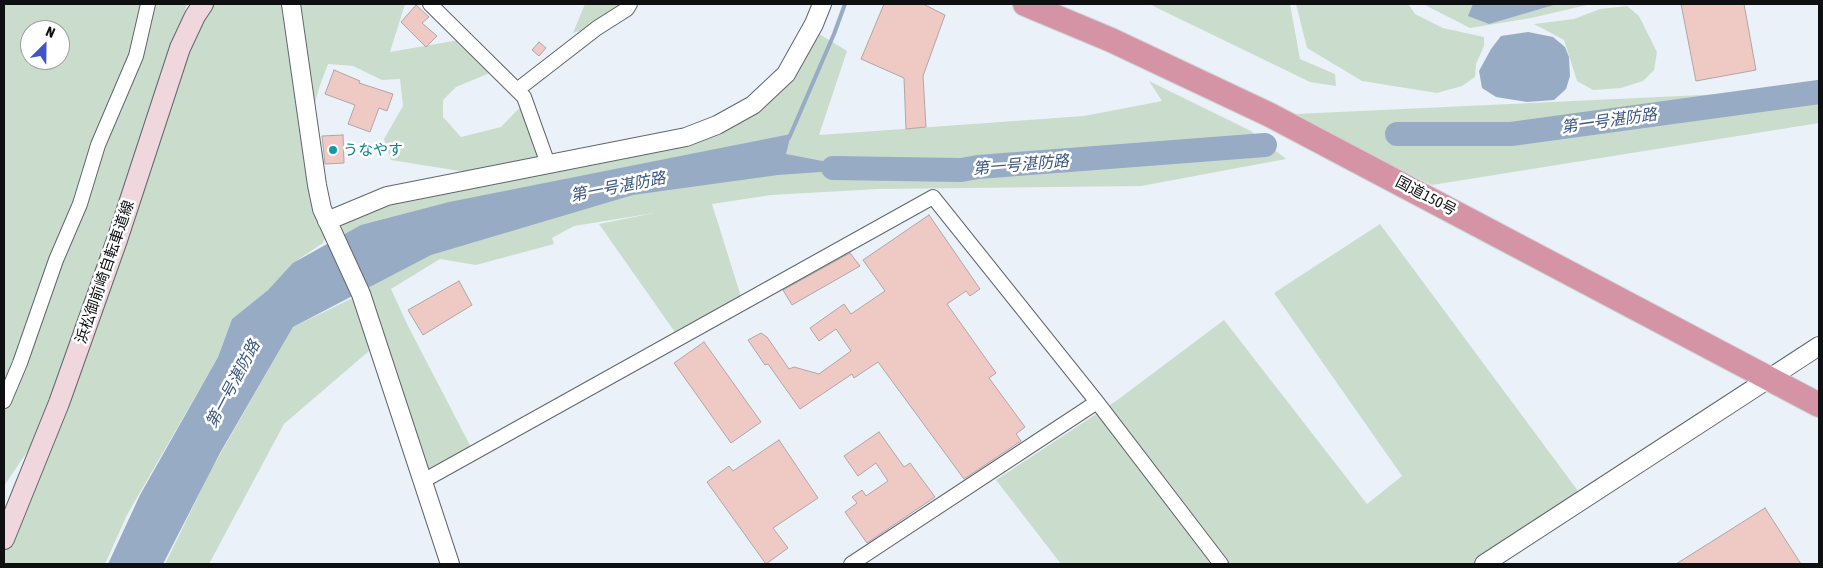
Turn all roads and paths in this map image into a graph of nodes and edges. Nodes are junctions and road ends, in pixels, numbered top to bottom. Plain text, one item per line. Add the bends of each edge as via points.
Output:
1 (148, 4) edge
2 (291, 4) edge
3 (430, 4) edge
4 (630, 4) edge
5 (822, 4) edge
6 (1025, 4) edge
7 (197, 8) edge
8 (517, 90) junction
9 (548, 164) junction
10 (327, 222) junction
11 (1819, 346) edge
12 (1770, 378) junction
13 (4, 401) edge
14 (1097, 402) junction
15 (1819, 404) edge
16 (424, 481) junction
17 (4, 539) edge
18 (450, 564) edge
19 (851, 564) edge
20 (1221, 564) edge
21 (1484, 564) edge

1 - 13 street via 136,56 98,145 80,204
2 - 10 street via 317,185
3 - 8 street
4 - 8 street
5 - 9 street via 786,74 753,105 717,125 686,137
6 - 12 highway, 国道150号 via 1111,40 1270,115
7 - 17 main road, 浜松御前崎自転車道線 via 180,48 59,403
8 - 9 street via 524,96
9 - 10 street via 387,196
10 - 16 street via 361,294
11 - 12 street
12 - 15 highway, 国道150号
12 - 21 street
14 - 16 street via 933,197
14 - 19 street
14 - 20 street
16 - 18 street

